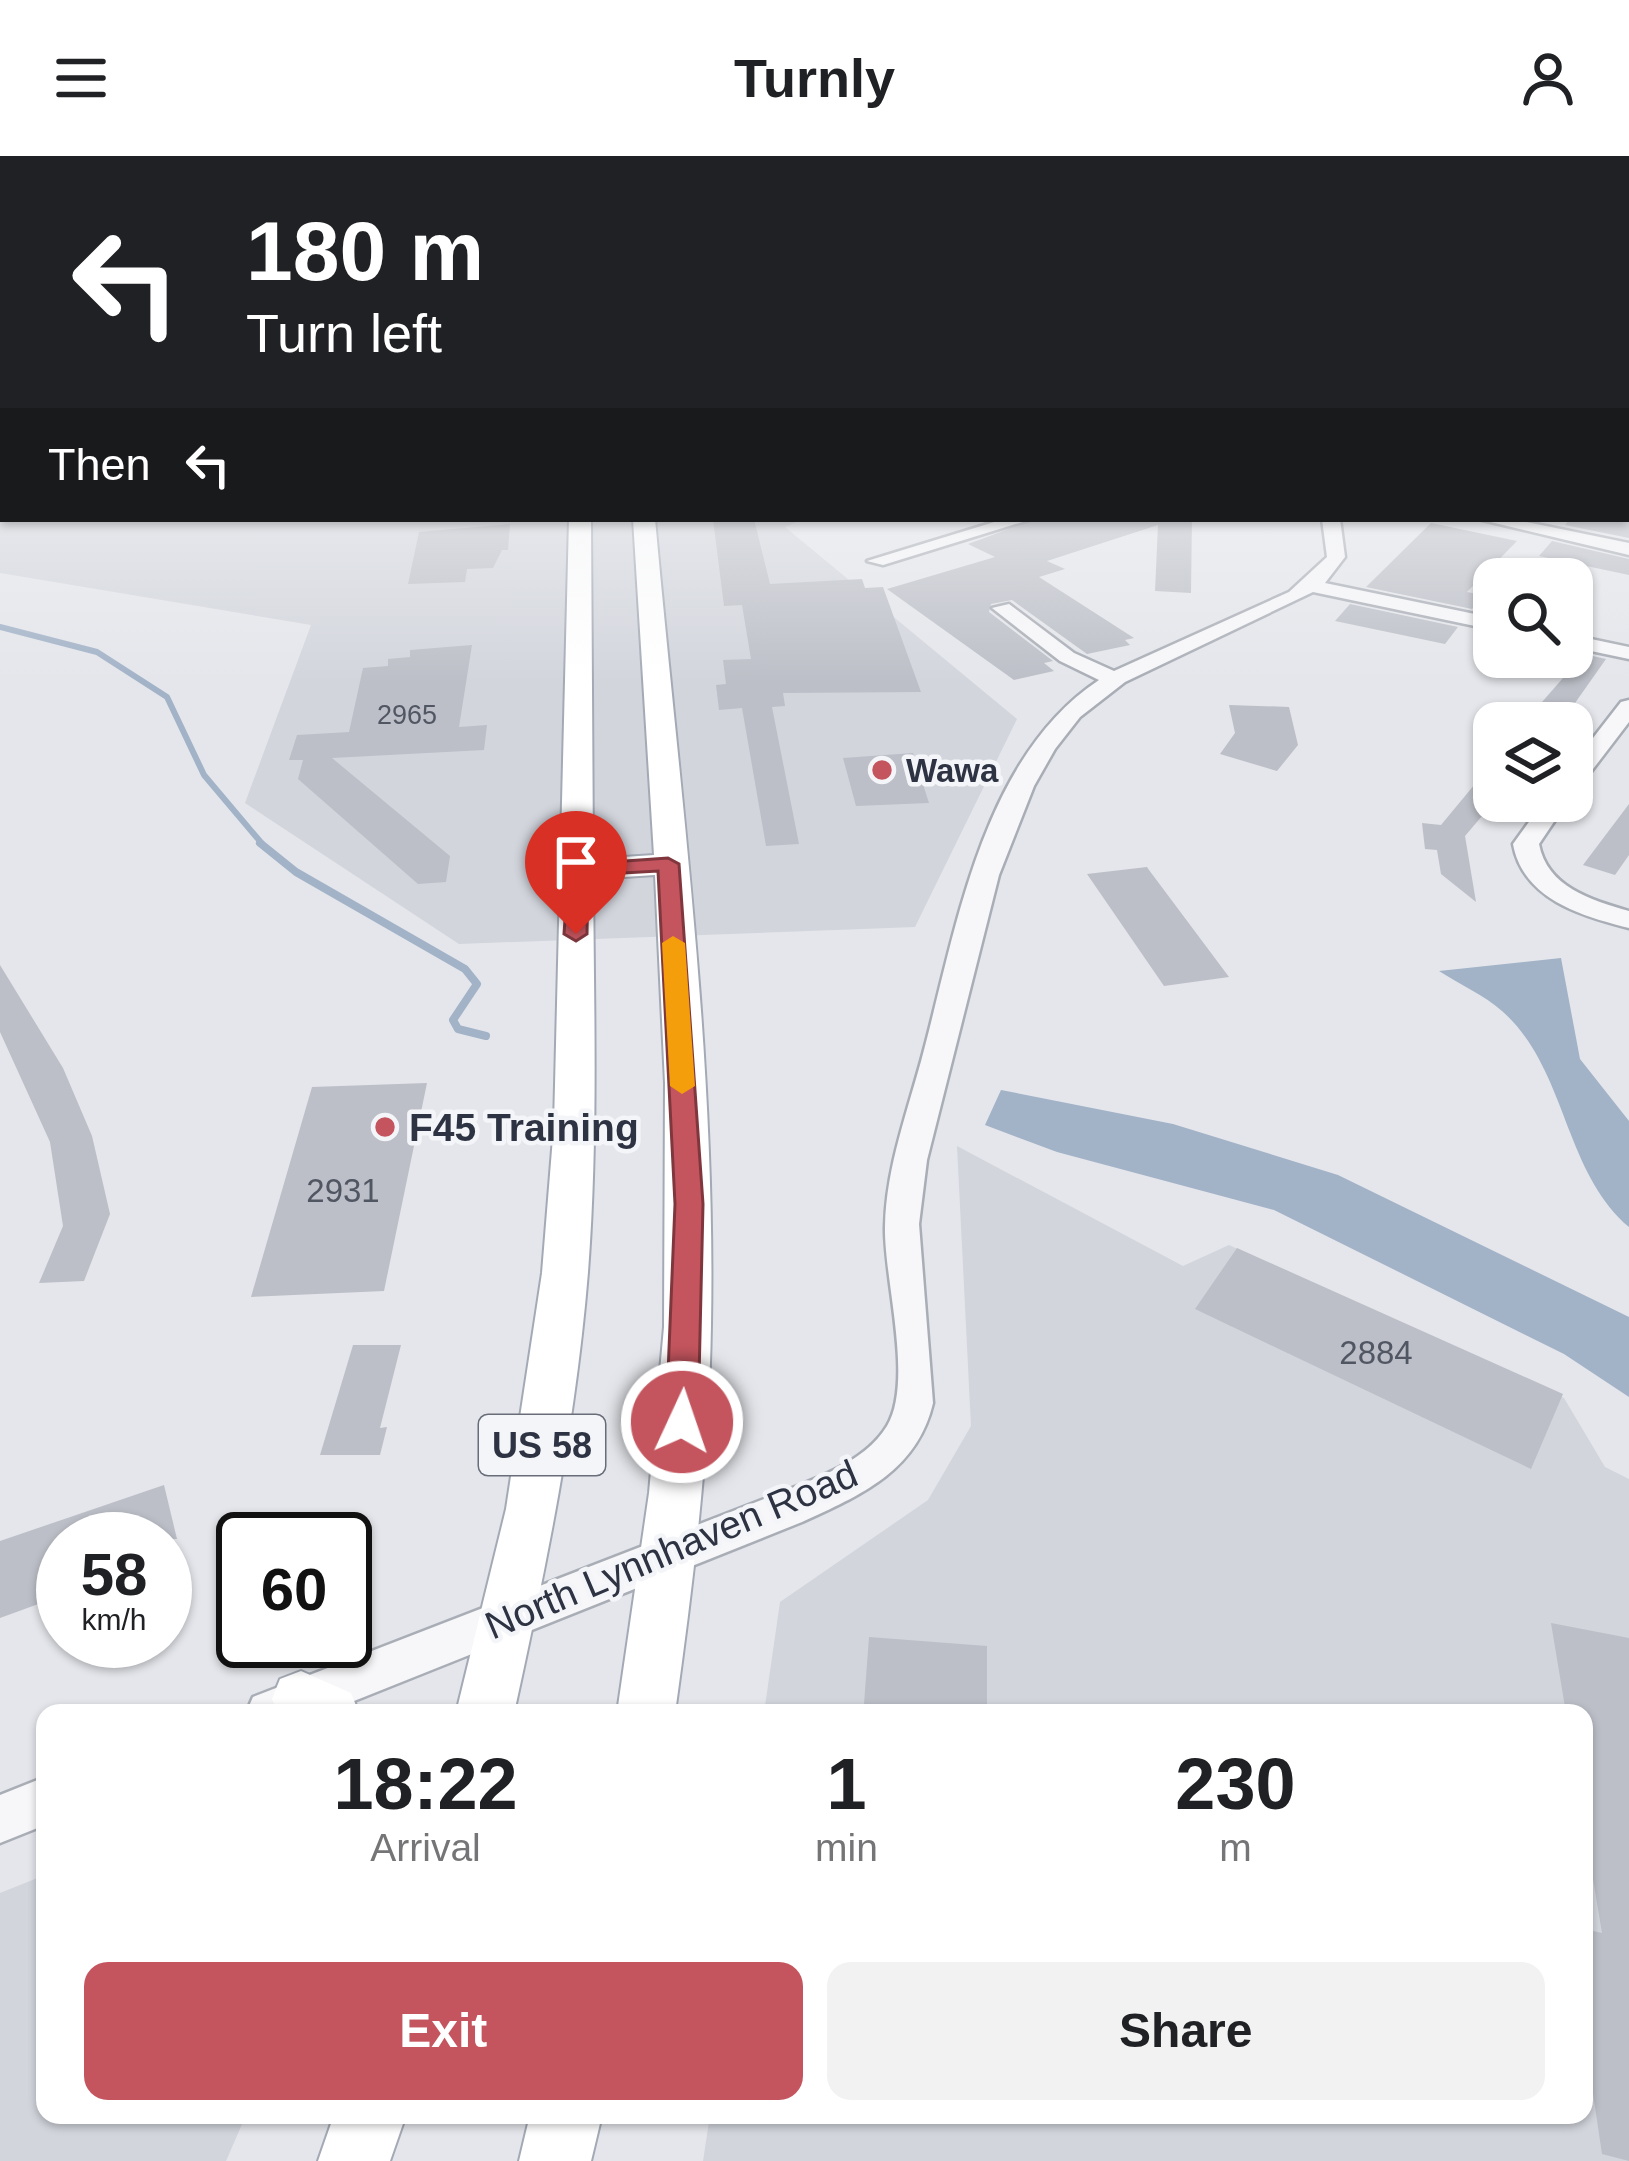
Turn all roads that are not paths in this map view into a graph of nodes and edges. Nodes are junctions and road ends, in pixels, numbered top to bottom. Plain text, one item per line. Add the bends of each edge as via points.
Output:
1 (580, 522) edge
2 (644, 522) edge
3 (1012, 522) edge
4 (1331, 522) edge
5 (1501, 522) edge
6 (1629, 549) edge
7 (876, 561) dead end
8 (1312, 586) junction
9 (1002, 608) dead end
10 (1473, 620) edge
11 (1593, 645) edge
12 (1629, 653) edge
13 (1114, 679) junction
14 (1629, 707) edge
15 (1593, 754) edge
16 (1541, 822) edge
17 (668, 864) junction
18 (577, 870) junction
19 (1629, 920) edge
20 (669, 1554) junction
21 (510, 1617) junction
22 (309, 1704) edge
23 (487, 1704) edge
24 (647, 1704) edge
25 (36, 1805) edge
26 (0, 1819) edge
27 (367, 2124) edge
28 (564, 2124) edge
29 (354, 2161) edge
30 (555, 2161) edge

1 - 18 main road, US 58
2 - 17 main road
3 - 7 street
4 - 8 street via 1336,557
5 - 6 street
8 - 10 street
8 - 13 street, North Lynnhaven Road
9 - 13 street via 1067,657
11 - 12 street
13 - 20 street, North Lynnhaven Road via 1070,713 1031,770 969,938 902,1220 916,1390 908,1426 856,1477
14 - 15 street
16 - 19 street via 1526,844 1534,871 1581,903
17 - 18 main road
17 - 20 main road via 689,1251
18 - 21 main road, US 58 via 565,1273
20 - 21 street, North Lynnhaven Road
20 - 24 main road
21 - 22 street, North Lynnhaven Road
21 - 23 main road, US 58
25 - 26 street
27 - 29 main road
28 - 30 main road

